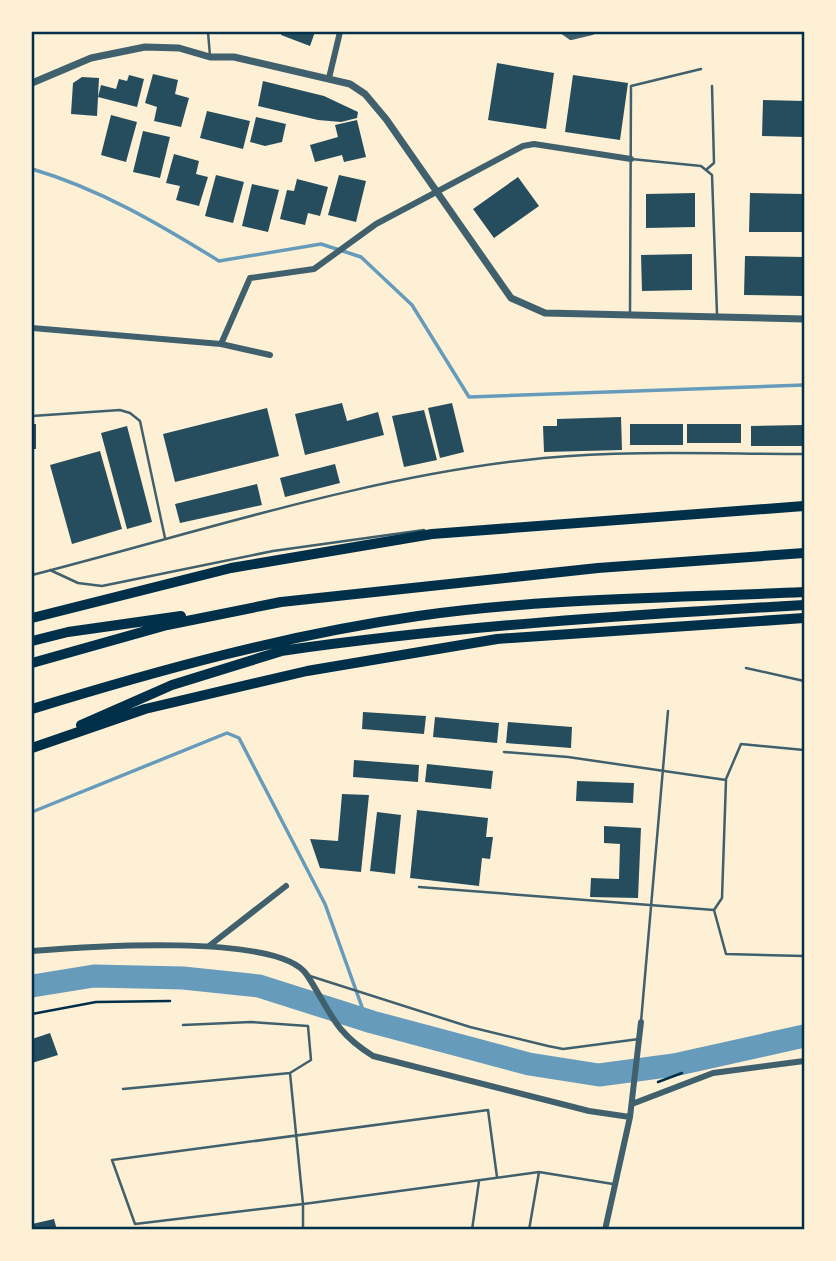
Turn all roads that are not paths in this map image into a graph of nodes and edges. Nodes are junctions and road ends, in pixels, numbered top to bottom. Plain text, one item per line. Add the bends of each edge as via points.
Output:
1 (208, 32) edge
2 (340, 32) edge
3 (564, 32) edge
4 (592, 32) edge
5 (210, 57) junction
6 (701, 69) dead end
7 (330, 78) junction
8 (32, 83) edge
9 (712, 86) dead end
10 (631, 159) junction
11 (706, 169) junction
12 (437, 192) junction
13 (631, 314) junction
14 (717, 316) junction
15 (804, 319) edge
16 (32, 328) edge
17 (221, 344) junction
18 (270, 355) dead end
19 (32, 416) edge
20 (804, 454) edge
21 (804, 504) edge
22 (165, 539) junction
23 (804, 553) edge
24 (49, 570) junction
25 (32, 575) edge
26 (804, 593) edge
27 (281, 602) junction
28 (804, 605) edge
29 (420, 615) junction
30 (32, 618) edge
31 (804, 618) edge
32 (32, 641) edge
33 (281, 651) junction
34 (32, 663) edge
35 (746, 668) dead end
36 (804, 681) edge
37 (117, 708) junction
38 (32, 709) edge
39 (668, 711) dead end
40 (32, 748) edge
41 (804, 750) edge
42 (504, 752) dead end
43 (32, 755) edge
44 (663, 770) junction
45 (726, 780) junction
46 (286, 886) dead end
47 (419, 887) dead end
48 (651, 907) junction
49 (714, 911) junction
50 (207, 947) junction
51 (32, 951) edge
52 (804, 956) edge
53 (308, 978) junction
54 (641, 1022) joint
55 (183, 1025) dead end
56 (640, 1042) junction
57 (804, 1061) edge
58 (290, 1073) junction
59 (123, 1090) dead end
60 (632, 1104) junction
61 (630, 1117) junction
62 (297, 1135) junction
63 (538, 1172) junction
64 (497, 1177) junction
65 (479, 1180) junction
66 (616, 1184) junction
67 (303, 1204) junction
68 (606, 1228) edge
69 (303, 1230) edge
70 (472, 1230) edge
71 (529, 1230) edge
72 (615, 1230) edge

1 - 5 lane
2 - 7 street
3 - 4 street via 570,37
5 - 7 street via 234,57
5 - 8 street via 179,48 145,47 91,58
6 - 10 lane via 631,86
7 - 12 street via 365,94
9 - 11 lane via 714,163
10 - 11 lane
10 - 12 street via 534,144
10 - 13 lane
11 - 14 lane via 712,175
12 - 13 street via 511,298 545,313
12 - 17 street via 376,225 314,269 250,278
13 - 14 street
14 - 15 street
16 - 17 street
17 - 18 street
19 - 22 lane via 120,410 140,421
20 - 22 lane via 624,453 543,458 353,491
21 - 24 lane via 403,532 273,551 102,586 78,583
21 - 30 highway via 432,534 231,568
22 - 24 lane
23 - 27 highway via 598,568
24 - 25 lane
26 - 29 highway
27 - 32 highway
27 - 34 highway via 155,628
28 - 33 highway via 422,631
29 - 33 highway
29 - 38 highway via 300,635 184,663
31 - 40 highway via 497,639 307,671 145,709
33 - 37 highway via 172,685
35 - 36 lane
37 - 40 highway
37 - 43 highway
39 - 44 lane
41 - 45 lane via 741,744
42 - 44 lane
44 - 45 lane
44 - 48 lane
45 - 49 lane via 722,898
46 - 50 street
47 - 48 lane
48 - 49 lane
48 - 54 lane
49 - 52 lane via 726,954
50 - 51 street
50 - 53 street via 233,946 284,960
53 - 56 lane via 548,1046 564,1049
53 - 61 street via 348,1040 373,1056 589,1111
54 - 56 street
55 - 58 lane via 251,1022 308,1026 310,1060
56 - 60 street
57 - 60 street via 713,1073
58 - 59 lane
58 - 62 lane
60 - 61 street
61 - 66 street
62 - 64 lane via 488,1110
62 - 67 lane
62 - 67 lane via 112,1160 135,1224
63 - 64 lane
63 - 66 lane
63 - 71 lane
64 - 65 lane
65 - 67 lane
65 - 70 lane
66 - 68 street
67 - 69 lane
68 - 72 lane

